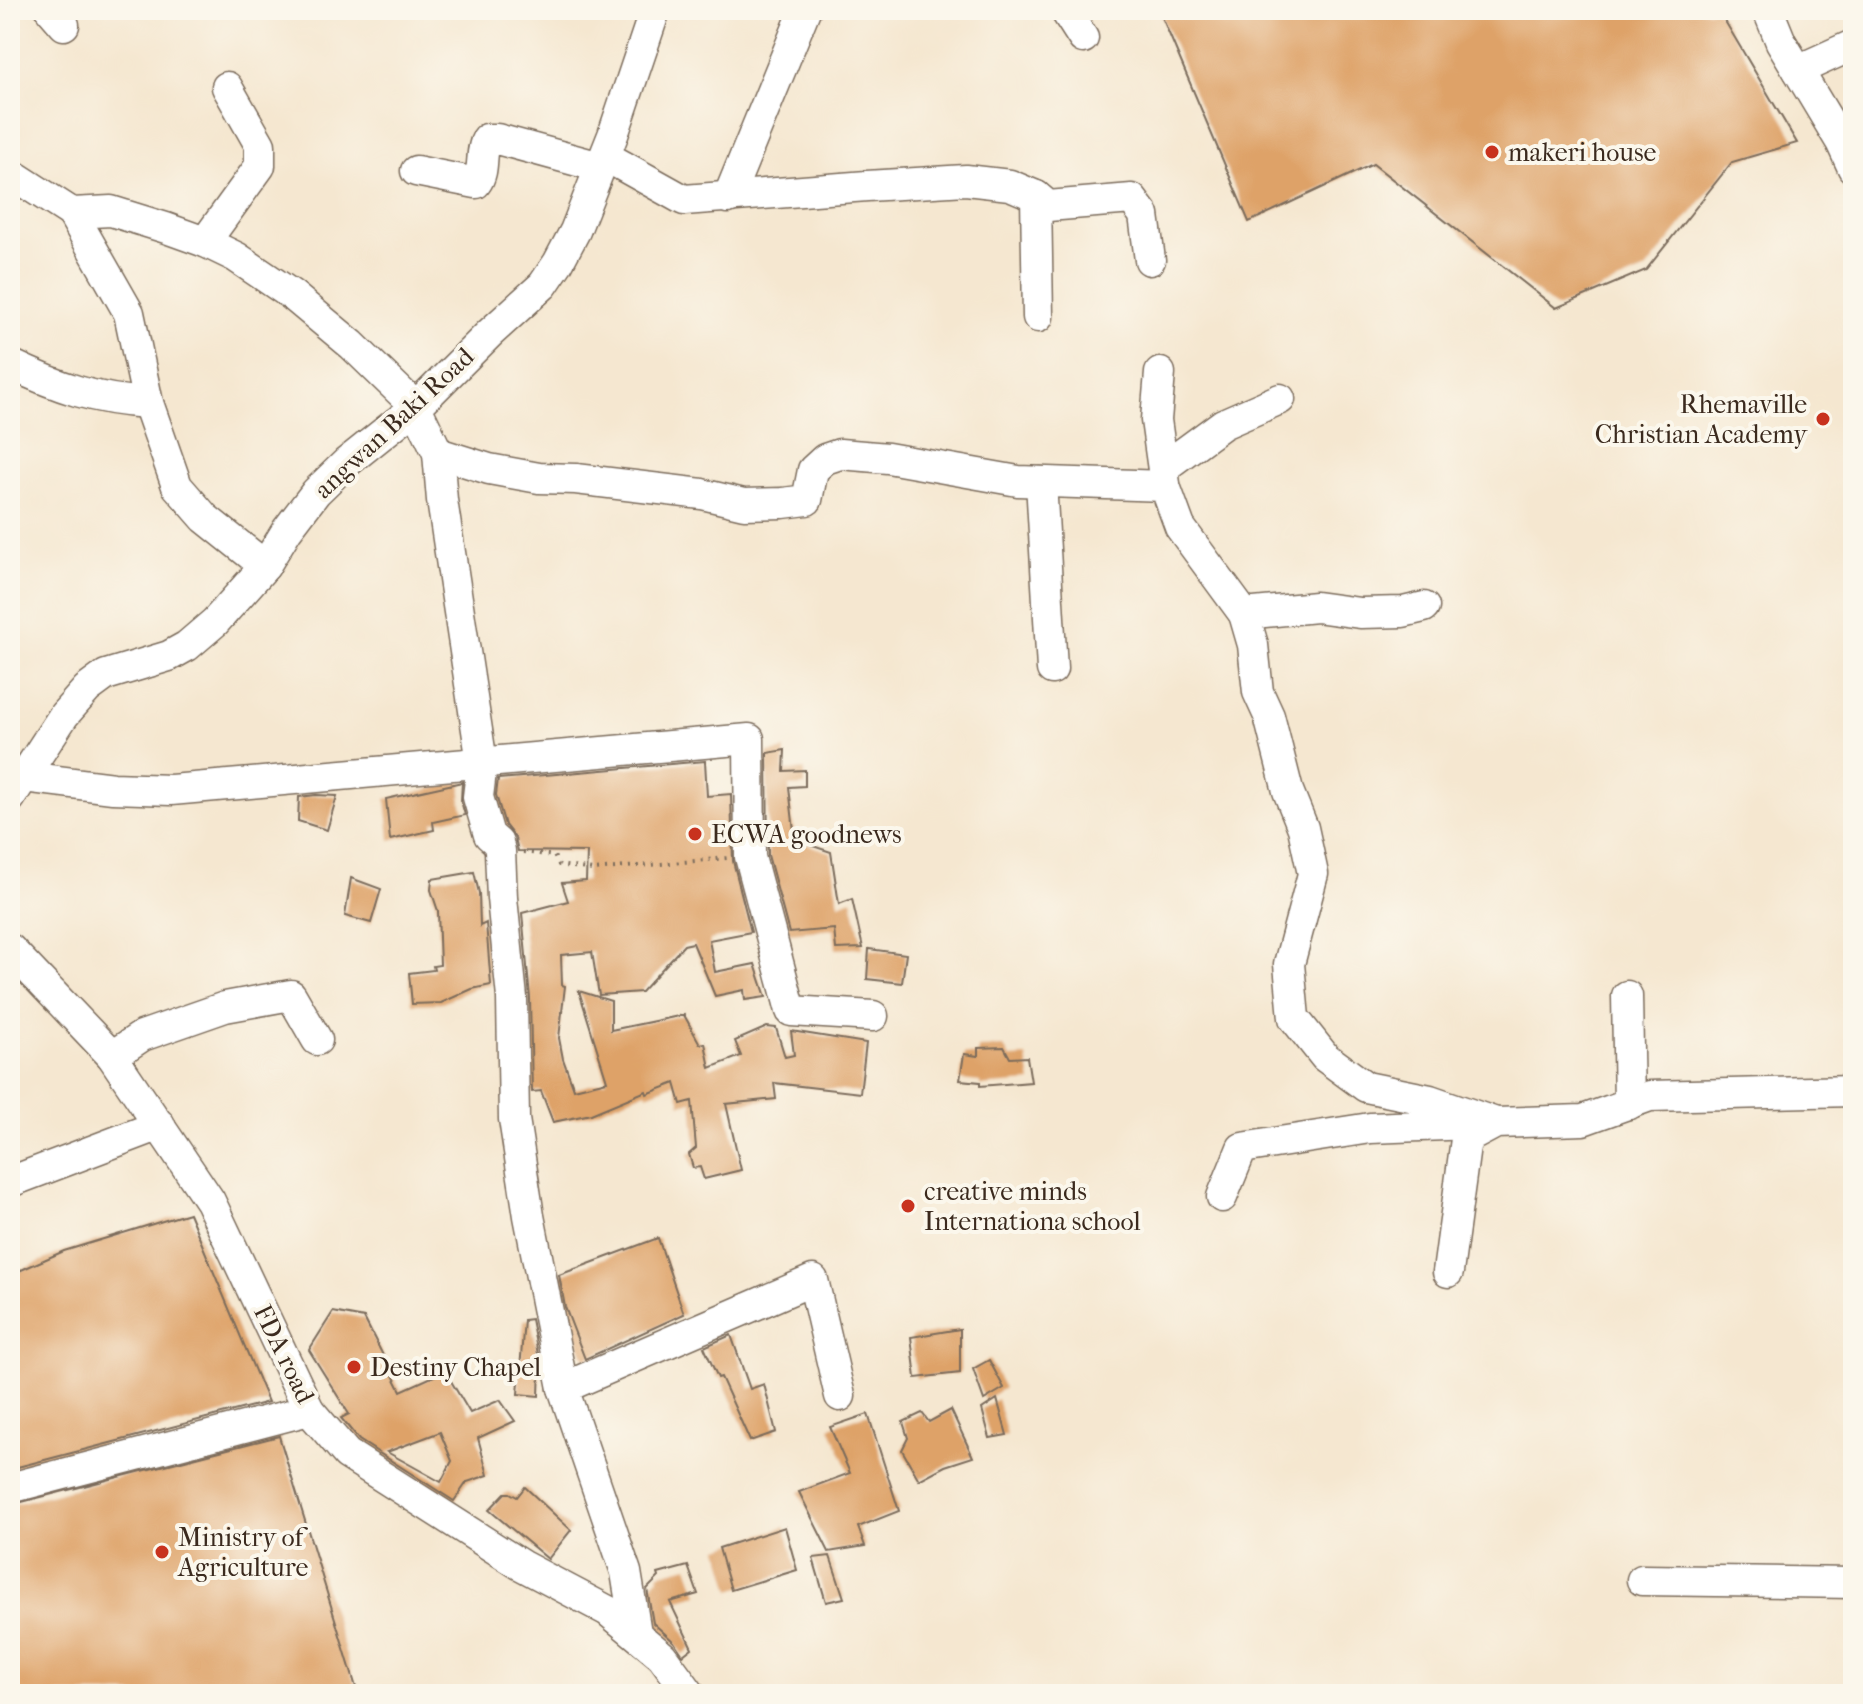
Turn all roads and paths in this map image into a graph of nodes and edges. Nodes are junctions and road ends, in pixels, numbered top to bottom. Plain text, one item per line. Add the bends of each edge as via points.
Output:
1 (655, 10) edge
2 (805, 10) edge
3 (1065, 10) edge
4 (1768, 10) edge
5 (1083, 38) dead end
6 (1853, 45) edge
7 (1798, 70) junction
8 (227, 87) dead end
9 (602, 162) junction
10 (1853, 168) edge
11 (416, 171) dead end
12 (10, 173) edge
13 (1036, 196) junction
14 (728, 198) junction
15 (72, 213) junction
16 (205, 242) junction
17 (1150, 260) dead end
18 (1038, 317) dead end
19 (10, 364) edge
20 (1160, 373) dead end
21 (1280, 399) dead end
22 (148, 403) junction
23 (416, 407) junction
24 (438, 453) junction
25 (1164, 477) junction
26 (1041, 482) junction
27 (265, 566) junction
28 (1424, 607) dead end
29 (1244, 614) junction
30 (1052, 669) dead end
31 (482, 763) junction
32 (17, 788) edge
33 (510, 851) dead end
34 (750, 857) junction
35 (10, 949) edge
36 (1627, 996) dead end
37 (873, 1016) dead end
38 (317, 1040) dead end
39 (112, 1056) junction
40 (1853, 1091) edge
41 (1629, 1104) junction
42 (1496, 1123) junction
43 (160, 1125) junction
44 (10, 1182) edge
45 (1222, 1197) dead end
46 (1448, 1272) dead end
47 (563, 1388) junction
48 (840, 1396) dead end
49 (309, 1410) junction
50 (10, 1488) edge
51 (1642, 1580) dead end
52 (1853, 1583) edge
53 (636, 1633) junction
54 (690, 1694) edge

1 - 9 street, angwan Baki Road
2 - 14 street
3 - 5 street
4 - 7 street
6 - 7 street
7 - 10 street
8 - 16 street via 260,145 260,166
9 - 11 street via 487,139 476,183
9 - 14 street via 684,200
9 - 23 street, angwan Baki Road via 575,231 543,285
12 - 15 street
13 - 14 street via 1010,185 966,180
13 - 17 street via 1048,206 1132,199 1144,215
13 - 18 street
15 - 16 street via 111,211
15 - 22 street via 129,313
16 - 23 street via 292,295
19 - 22 street via 52,384 101,398
20 - 25 street via 1156,420
21 - 25 street via 1223,424
22 - 27 street via 177,486 205,518
23 - 24 street
23 - 27 street, angwan Baki Road via 316,492
24 - 26 street via 539,478 671,490 744,504 807,500 813,470 840,454
24 - 31 street
25 - 26 street
25 - 29 street via 1180,527
26 - 30 street
27 - 32 street, angwan Baki Road via 187,646 106,675 87,689
28 - 29 street via 1360,613 1316,607
29 - 42 street via 1258,692 1313,874 1289,964 1294,1018 1325,1057 1366,1087 1430,1100
31 - 32 street via 171,790
31 - 34 street via 749,739
31 - 47 street via 478,797 489,835 500,851 512,998 514,1119
33 - 34 path via 554,856 559,865 593,870
34 - 37 street via 791,1011
35 - 39 street, FDA road
36 - 41 street
38 - 39 street via 291,995 225,1007 142,1036
39 - 43 street, FDA road
40 - 41 street via 1650,1096
41 - 42 street via 1583,1120
42 - 45 street via 1370,1128 1242,1148
42 - 46 street via 1466,1139
43 - 44 street
43 - 49 street, FDA road via 210,1201
47 - 48 street via 813,1280
47 - 53 street via 626,1572
49 - 50 street
49 - 53 street, FDA road via 347,1454
51 - 52 street
53 - 54 street, FDA road via 662,1656

